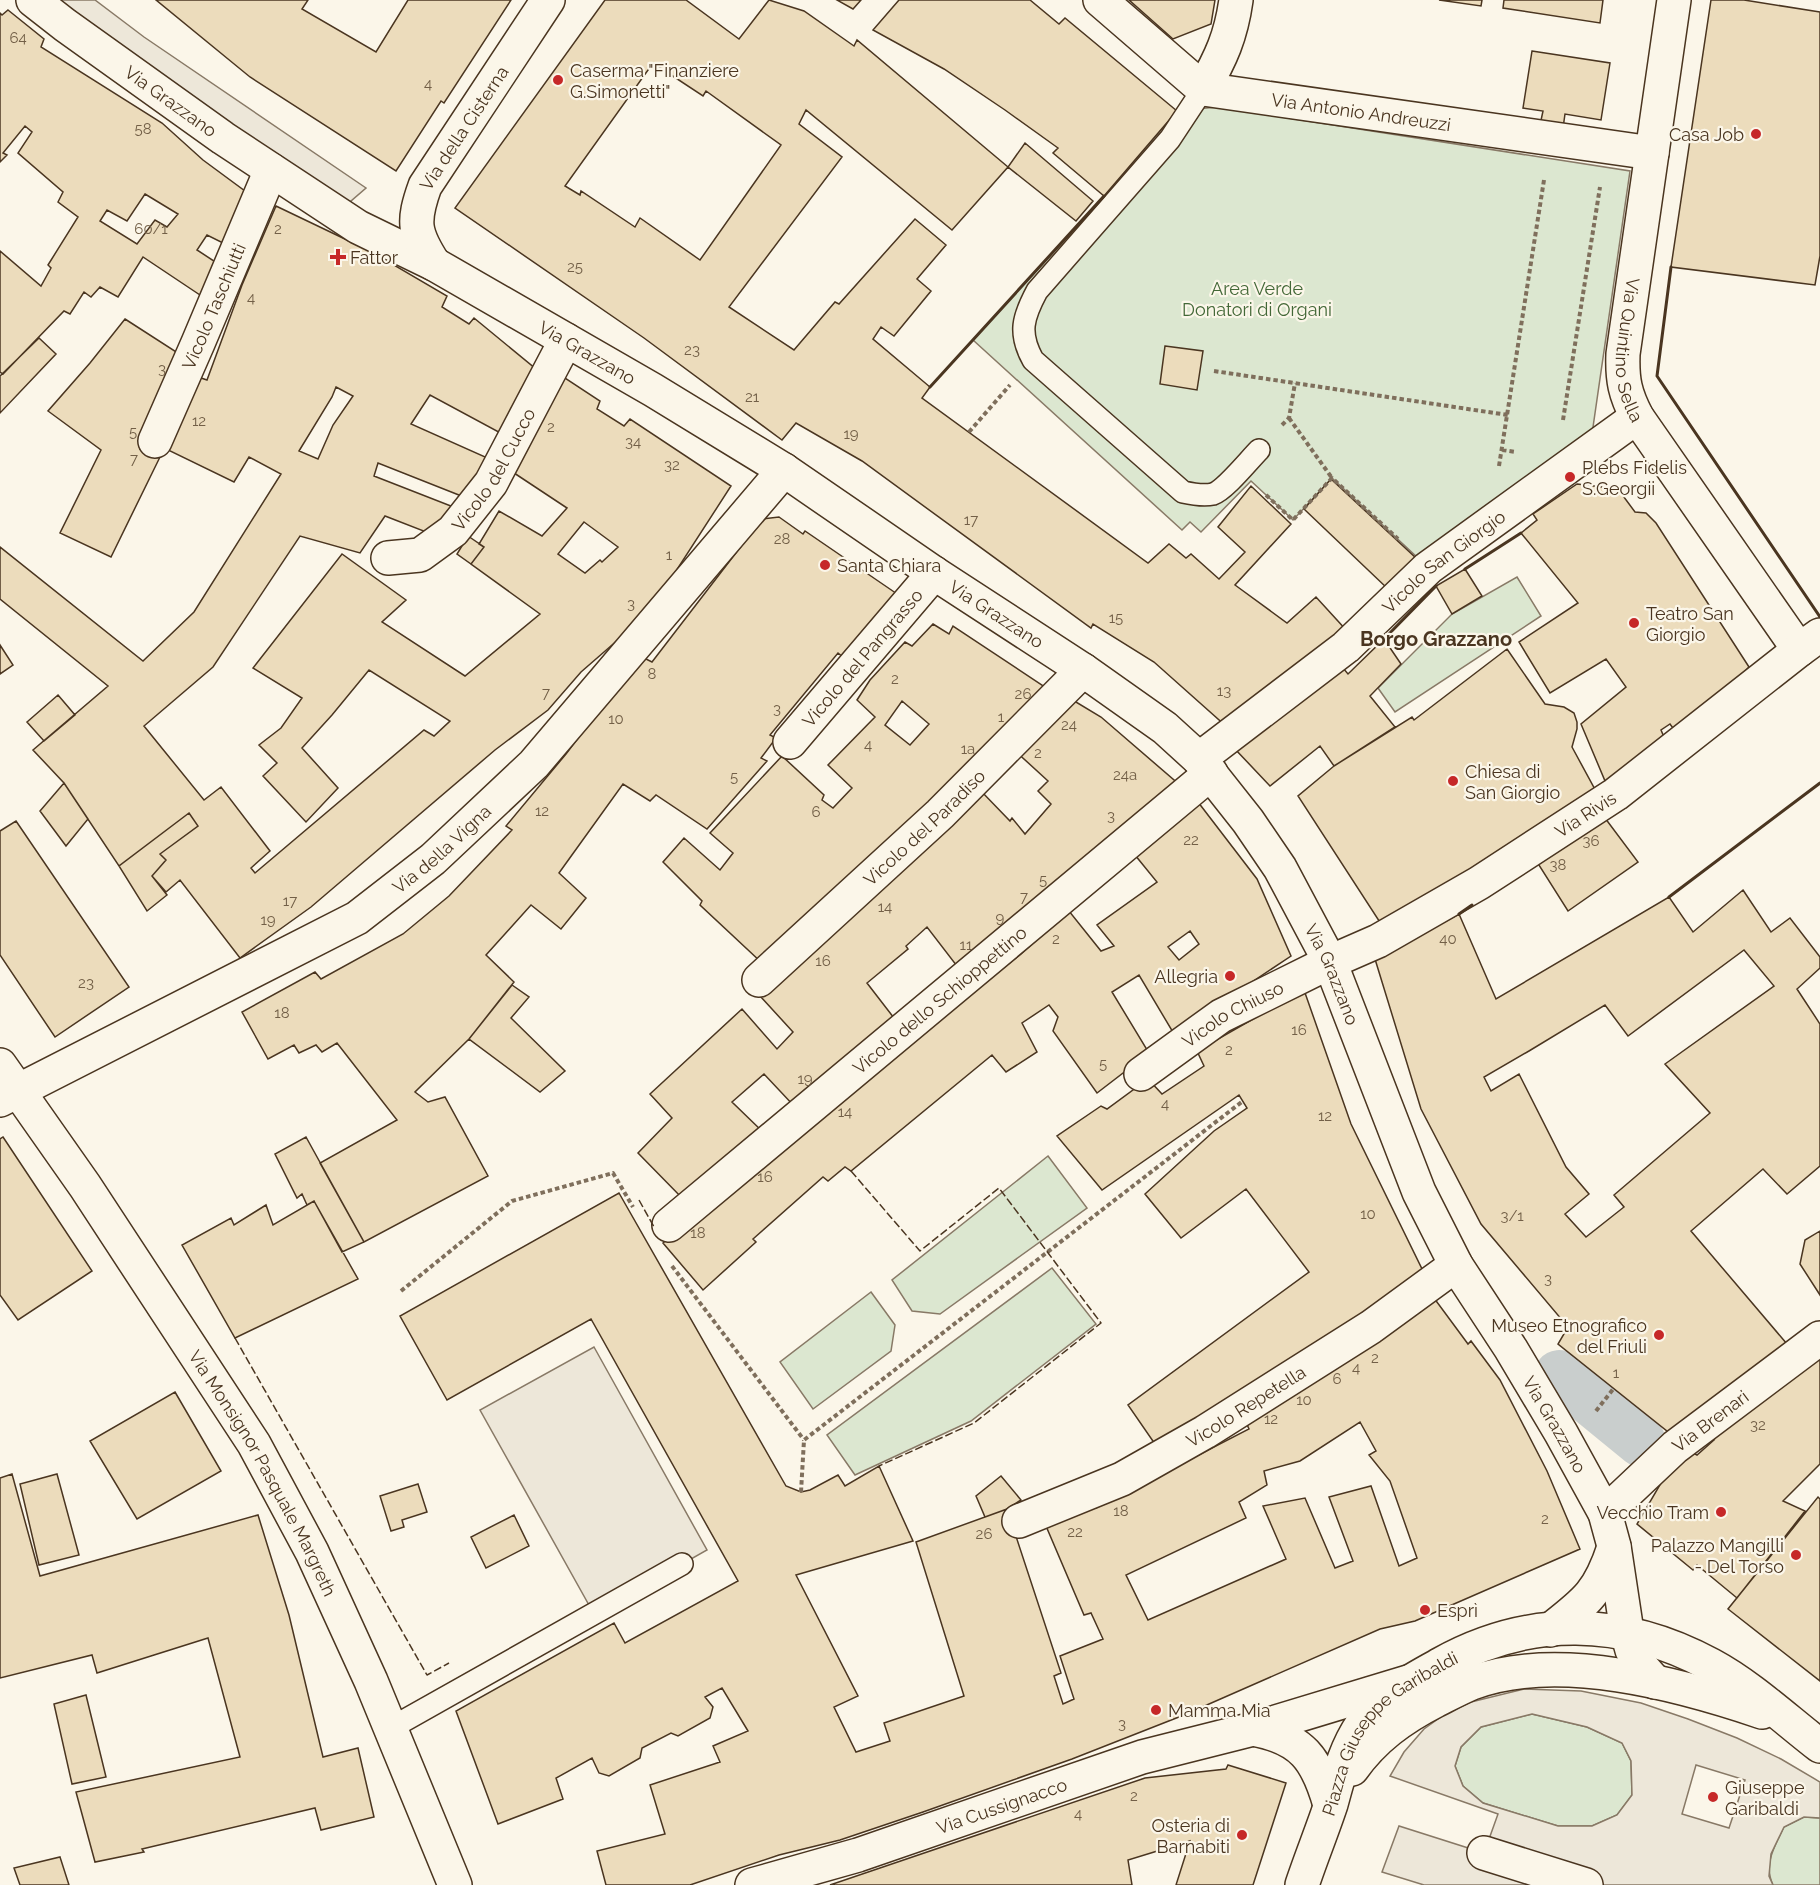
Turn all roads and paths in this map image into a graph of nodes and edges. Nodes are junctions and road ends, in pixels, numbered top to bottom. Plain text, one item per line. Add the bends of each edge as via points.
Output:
1 (35, 0) edge
2 (548, 0) edge
3 (1100, 0) edge
4 (1236, 0) edge
5 (1674, 0) edge
6 (1203, 89) junction
7 (1652, 153) junction
8 (271, 170) junction
9 (1545, 170) dead end
10 (1601, 179) dead end
11 (434, 264) junction
12 (566, 340) junction
13 (1214, 371) dead end
14 (1015, 380) dead end
15 (1295, 383) junction
16 (1508, 415) junction
17 (1637, 417) junction
18 (1289, 418) junction
19 (1561, 431) dead end
20 (969, 432) dead end
21 (155, 441) dead end
22 (1259, 450) joint
23 (1499, 469) dead end
24 (784, 470) junction
25 (1239, 470) junction
26 (1332, 478) junction
27 (388, 558) dead end
28 (1428, 568) junction
29 (934, 573) junction
30 (1809, 642) edge
31 (1083, 670) junction
32 (790, 742) dead end
33 (1205, 766) junction
34 (1330, 962) junction
35 (759, 980) dead end
36 (1141, 1074) dead end
37 (6, 1085) edge
38 (1243, 1101) dead end
39 (635, 1210) dead end
40 (669, 1225) dead end
41 (672, 1265) dead end
42 (1456, 1265) junction
43 (401, 1291) dead end
44 (1820, 1338) edge
45 (1614, 1388) dead end
46 (1592, 1415) dead end
47 (804, 1440) junction
48 (801, 1492) dead end
49 (1605, 1513) junction
50 (1019, 1521) dead end
51 (1614, 1546) junction
52 (682, 1564) dead end
53 (1550, 1630) junction
54 (1627, 1632) junction
55 (1410, 1681) junction
56 (1655, 1682) junction
57 (1786, 1720) junction
58 (391, 1728) junction
59 (1253, 1729) junction
60 (1820, 1746) edge
61 (1330, 1805) junction
62 (1484, 1853) dead end
63 (455, 1885) edge
64 (752, 1885) edge
65 (1302, 1885) edge
66 (1586, 1885) edge

1 - 8 street, Via Grazzano
2 - 11 street, Via della Cisterna via 425,186 417,208 417,223 420,242
3 - 6 street
4 - 6 street via 1221,58
5 - 7 street, Via Quintino Sella
6 - 7 street, Via Antonio Andreuzzi
6 - 25 lane via 1170,139 1037,291 1023,333 1033,360 1184,492 1213,494
7 - 17 street, Via Quintino Sella via 1623,354 1622,377
8 - 11 street, Via Grazzano via 358,227
8 - 21 street, Vicolo Taschiutti
9 - 16 path
10 - 19 path
11 - 12 street, Via Grazzano
12 - 24 street, Via Grazzano
12 - 27 street, Vicolo del Cucco via 490,483 453,531 420,555
13 - 15 path
14 - 20 path
15 - 16 path
15 - 18 path
16 - 23 path
17 - 28 street, Vicolo San Giorgio
17 - 30 street, Via Quintino Sella
18 - 22 path
18 - 26 path
22 - 25 lane
24 - 29 street, Via Grazzano
24 - 37 street, Via della Vigna via 534,764 433,859 357,918
25 - 26 path via 1293,520
26 - 28 path
28 - 33 street, Vicolo San Giorgio via 1346,647
29 - 31 street, Via Grazzano
29 - 32 street, Vicolo del Pangrasso
30 - 34 street, Via Rivis via 1616,794 1479,883 1378,941
31 - 33 street, Via Grazzano via 1165,728
31 - 35 street, Vicolo del Paradiso via 940,814
33 - 34 street, Via Grazzano via 1280,868
33 - 40 street, Vicolo dello Schioppettino
34 - 36 street, Vicolo Chiuso via 1221,1016
34 - 42 street, Via Grazzano via 1419,1191
37 - 58 street, Via Monsignor Pasquale Margreth via 85,1186 254,1444 312,1552
38 - 47 path
39 - 43 path via 613,1173 512,1201
41 - 47 path
42 - 49 street, Via Grazzano via 1511,1349
42 - 50 street, Vicolo Repetella via 1371,1327 1204,1432 1122,1479
44 - 49 street, Via Brenari via 1675,1447
45 - 46 path
47 - 48 path
49 - 51 street, Via Grazzano
51 - 53 street via 1593,1593
51 - 54 street, Via Grazzano
52 - 58 lane
53 - 54 street, Piazza Giuseppe Garibaldi via 1600,1628
53 - 55 street, Piazza Giuseppe Garibaldi via 1495,1641 1455,1656
54 - 56 street, Via Grazzano via 1640,1665
54 - 57 street, Piazza Giuseppe Garibaldi via 1712,1665
55 - 59 street, Via Cussignacco
55 - 61 street, Piazza Giuseppe Garibaldi via 1379,1704 1351,1741
56 - 57 street, Piazza Giuseppe Garibaldi
56 - 61 street, Piazza Giuseppe Garibaldi via 1606,1672 1544,1670 1474,1683 1395,1724 1353,1767
57 - 60 street, Piazza Giuseppe Garibaldi
58 - 63 street, Via Monsignor Pasquale Margreth
59 - 61 street, Via Cussignacco via 1271,1732 1306,1753 1317,1768
59 - 64 street, Via Cussignacco via 1142,1757 858,1855
61 - 65 street
62 - 66 street

